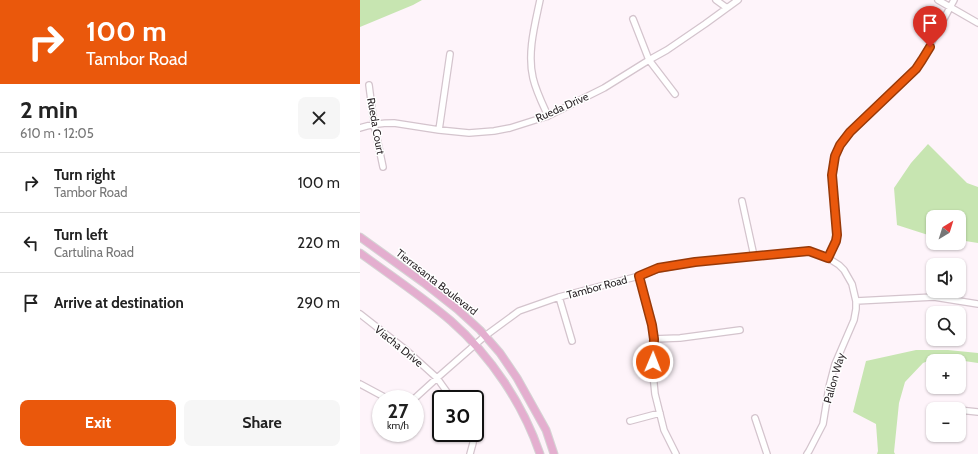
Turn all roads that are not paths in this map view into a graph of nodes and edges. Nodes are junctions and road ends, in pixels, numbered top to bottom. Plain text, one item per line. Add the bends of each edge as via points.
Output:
1 (540, 0) edge
2 (716, 0) edge
3 (738, 0) edge
4 (938, 0) edge
5 (954, 0) edge
6 (951, 7) junction
7 (727, 8) junction
8 (633, 19) dead end
9 (978, 23) edge
10 (450, 54) dead end
11 (649, 60) junction
12 (369, 85) dead end
13 (675, 94) dead end
14 (548, 116) junction
15 (374, 124) junction
16 (360, 128) edge
17 (440, 130) junction
18 (383, 167) dead end
19 (742, 201) dead end
20 (360, 237) edge
21 (360, 253) edge
22 (754, 256) junction
23 (828, 258) junction
24 (639, 276) junction
25 (559, 297) junction
26 (856, 301) junction
27 (978, 304) edge
28 (360, 314) edge
29 (740, 330) dead end
30 (485, 336) junction
31 (654, 339) junction
32 (572, 341) dead end
33 (475, 345) junction
34 (436, 378) junction
35 (360, 384) edge
36 (372, 390) edge
37 (423, 390) edge
38 (445, 390) edge
39 (966, 411) edge
40 (978, 412) edge
41 (660, 414) junction
42 (755, 418) dead end
43 (630, 421) dead end
44 (473, 442) edge
45 (470, 454) edge
46 (540, 454) edge
47 (554, 454) edge
48 (676, 454) edge
49 (767, 454) edge
50 (807, 454) edge

1 - 14 street via 531,51 532,75
2 - 7 street
3 - 7 street, Rueda Drive
4 - 6 street
5 - 6 street
6 - 9 street
6 - 23 street via 916,69 850,132 840,145 832,175 837,235
7 - 11 street, Rueda Drive
8 - 11 street
10 - 17 street
11 - 13 street
11 - 14 street, Rueda Drive via 604,88
12 - 15 street, Rueda Court
14 - 17 street, Rueda Drive via 494,131 469,133
15 - 16 street, Rueda Drive
15 - 17 street, Rueda Drive via 394,123
15 - 18 street, Rueda Court
19 - 22 street
20 - 30 main road, Tierrasanta Boulevard via 457,308
21 - 33 main road, Tierrasanta Boulevard via 451,321
22 - 23 street, Tambor Road via 809,251
22 - 24 street, Tambor Road via 658,268
23 - 26 street, Tambor Road via 844,270 852,284
24 - 25 street, Tambor Road
24 - 31 street
25 - 30 street, Tambor Road via 519,311
25 - 32 street
26 - 27 street via 934,297
26 - 50 street, Pallon Way via 854,320 836,364 822,424
28 - 34 street, Viacha Drive via 406,350
29 - 31 street
30 - 33 street, Tambor Road
30 - 47 main road, Tierrasanta Boulevard via 517,378 546,430
31 - 41 street via 653,374
33 - 34 street, Tambor Road
33 - 46 main road, Tierrasanta Boulevard via 507,385 534,436
34 - 37 street, Tambor Road
34 - 38 street, Viacha Drive
35 - 36 street
39 - 40 street
41 - 43 street
41 - 48 street via 664,430
42 - 49 street
44 - 45 street

